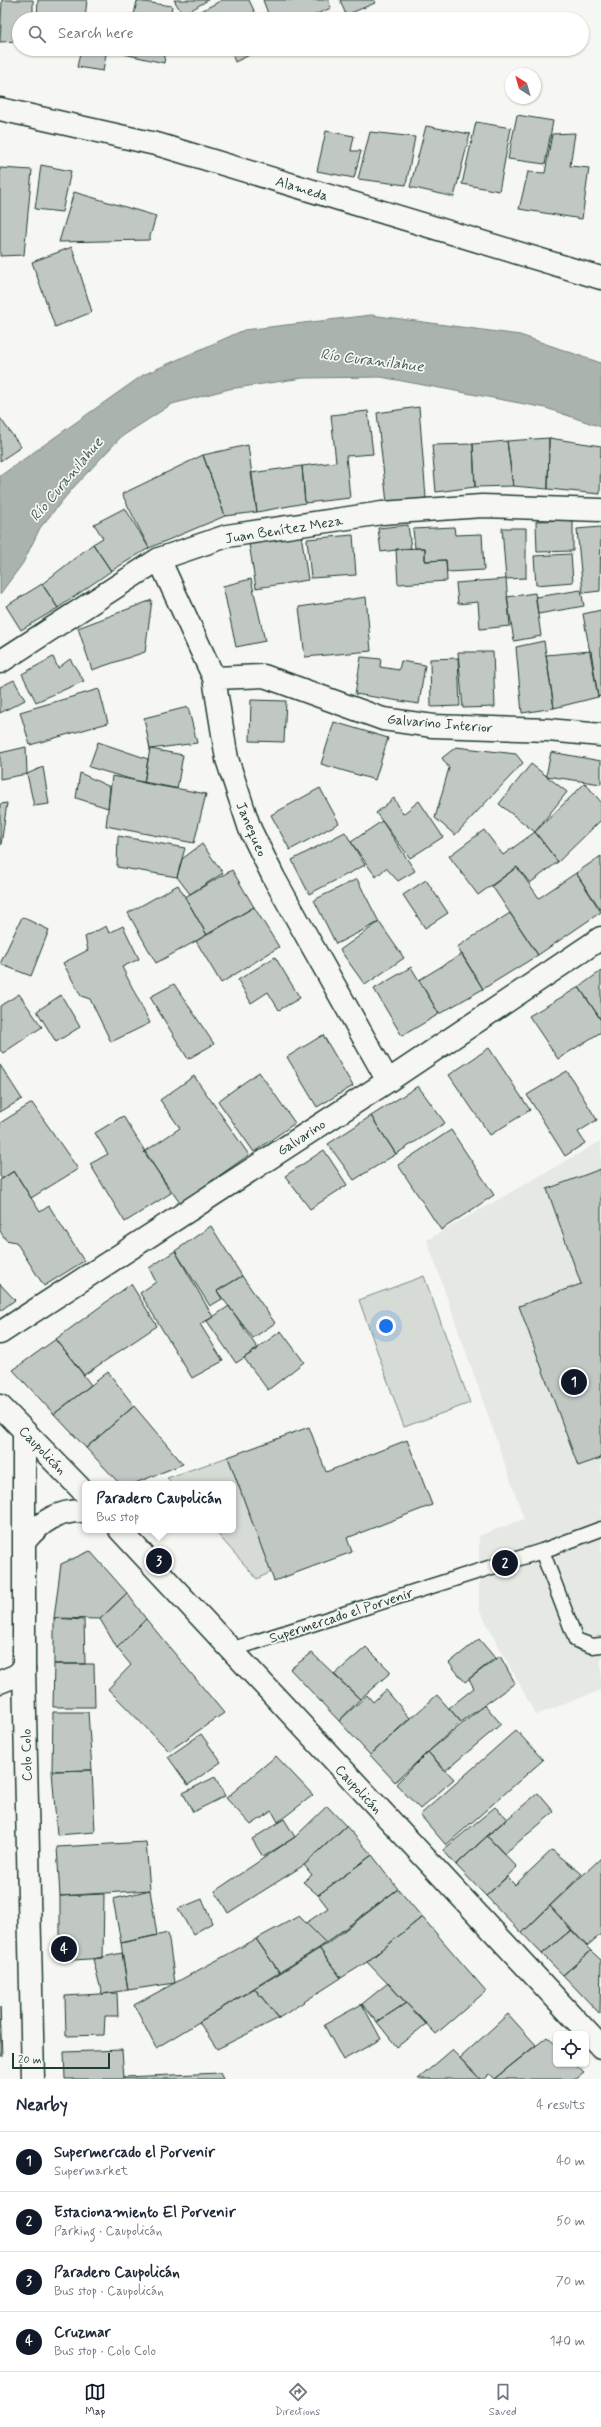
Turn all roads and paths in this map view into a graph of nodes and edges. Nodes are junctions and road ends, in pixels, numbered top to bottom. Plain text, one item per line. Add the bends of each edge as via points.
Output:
1 (0, 110) edge
2 (601, 278) edge
3 (601, 510) edge
4 (159, 559) junction
5 (0, 662) edge
6 (214, 678) junction
7 (601, 735) edge
8 (601, 938) edge
9 (388, 1081) junction
10 (0, 1333) edge
11 (0, 1406) edge
12 (24, 1431) junction
13 (82, 1490) edge
14 (82, 1511) edge
15 (601, 1529) edge
16 (123, 1533) edge
17 (25, 1541) junction
18 (542, 1551) junction
19 (601, 1645) edge
20 (230, 1650) junction
21 (24, 1669) junction
22 (0, 1682) edge
23 (601, 2046) edge
24 (33, 2079) edge

1 - 2 street, Alameda via 160,145
3 - 4 street, Juan Benítez Meza via 482,506 382,513 227,536
4 - 5 street, Juan Benítez Meza
4 - 6 street, Janequeo
6 - 7 street, Galvarino Interior via 264,676 383,719 433,726 548,730
6 - 9 street, Janequeo via 227,759 250,829 274,878
8 - 9 street, Galvarino
9 - 10 street, Galvarino
11 - 12 street, Caupolicán
12 - 13 street, Caupolicán
12 - 17 street, Colo Colo
14 - 17 street via 60,1514 46,1520
15 - 18 lane, Supermercado el Porvenir
16 - 20 street, Caupolicán
17 - 21 street, Colo Colo
18 - 19 lane via 576,1640 592,1646
18 - 20 lane, Supermercado el Porvenir
20 - 23 street, Caupolicán
21 - 22 street
21 - 24 street, Colo Colo

